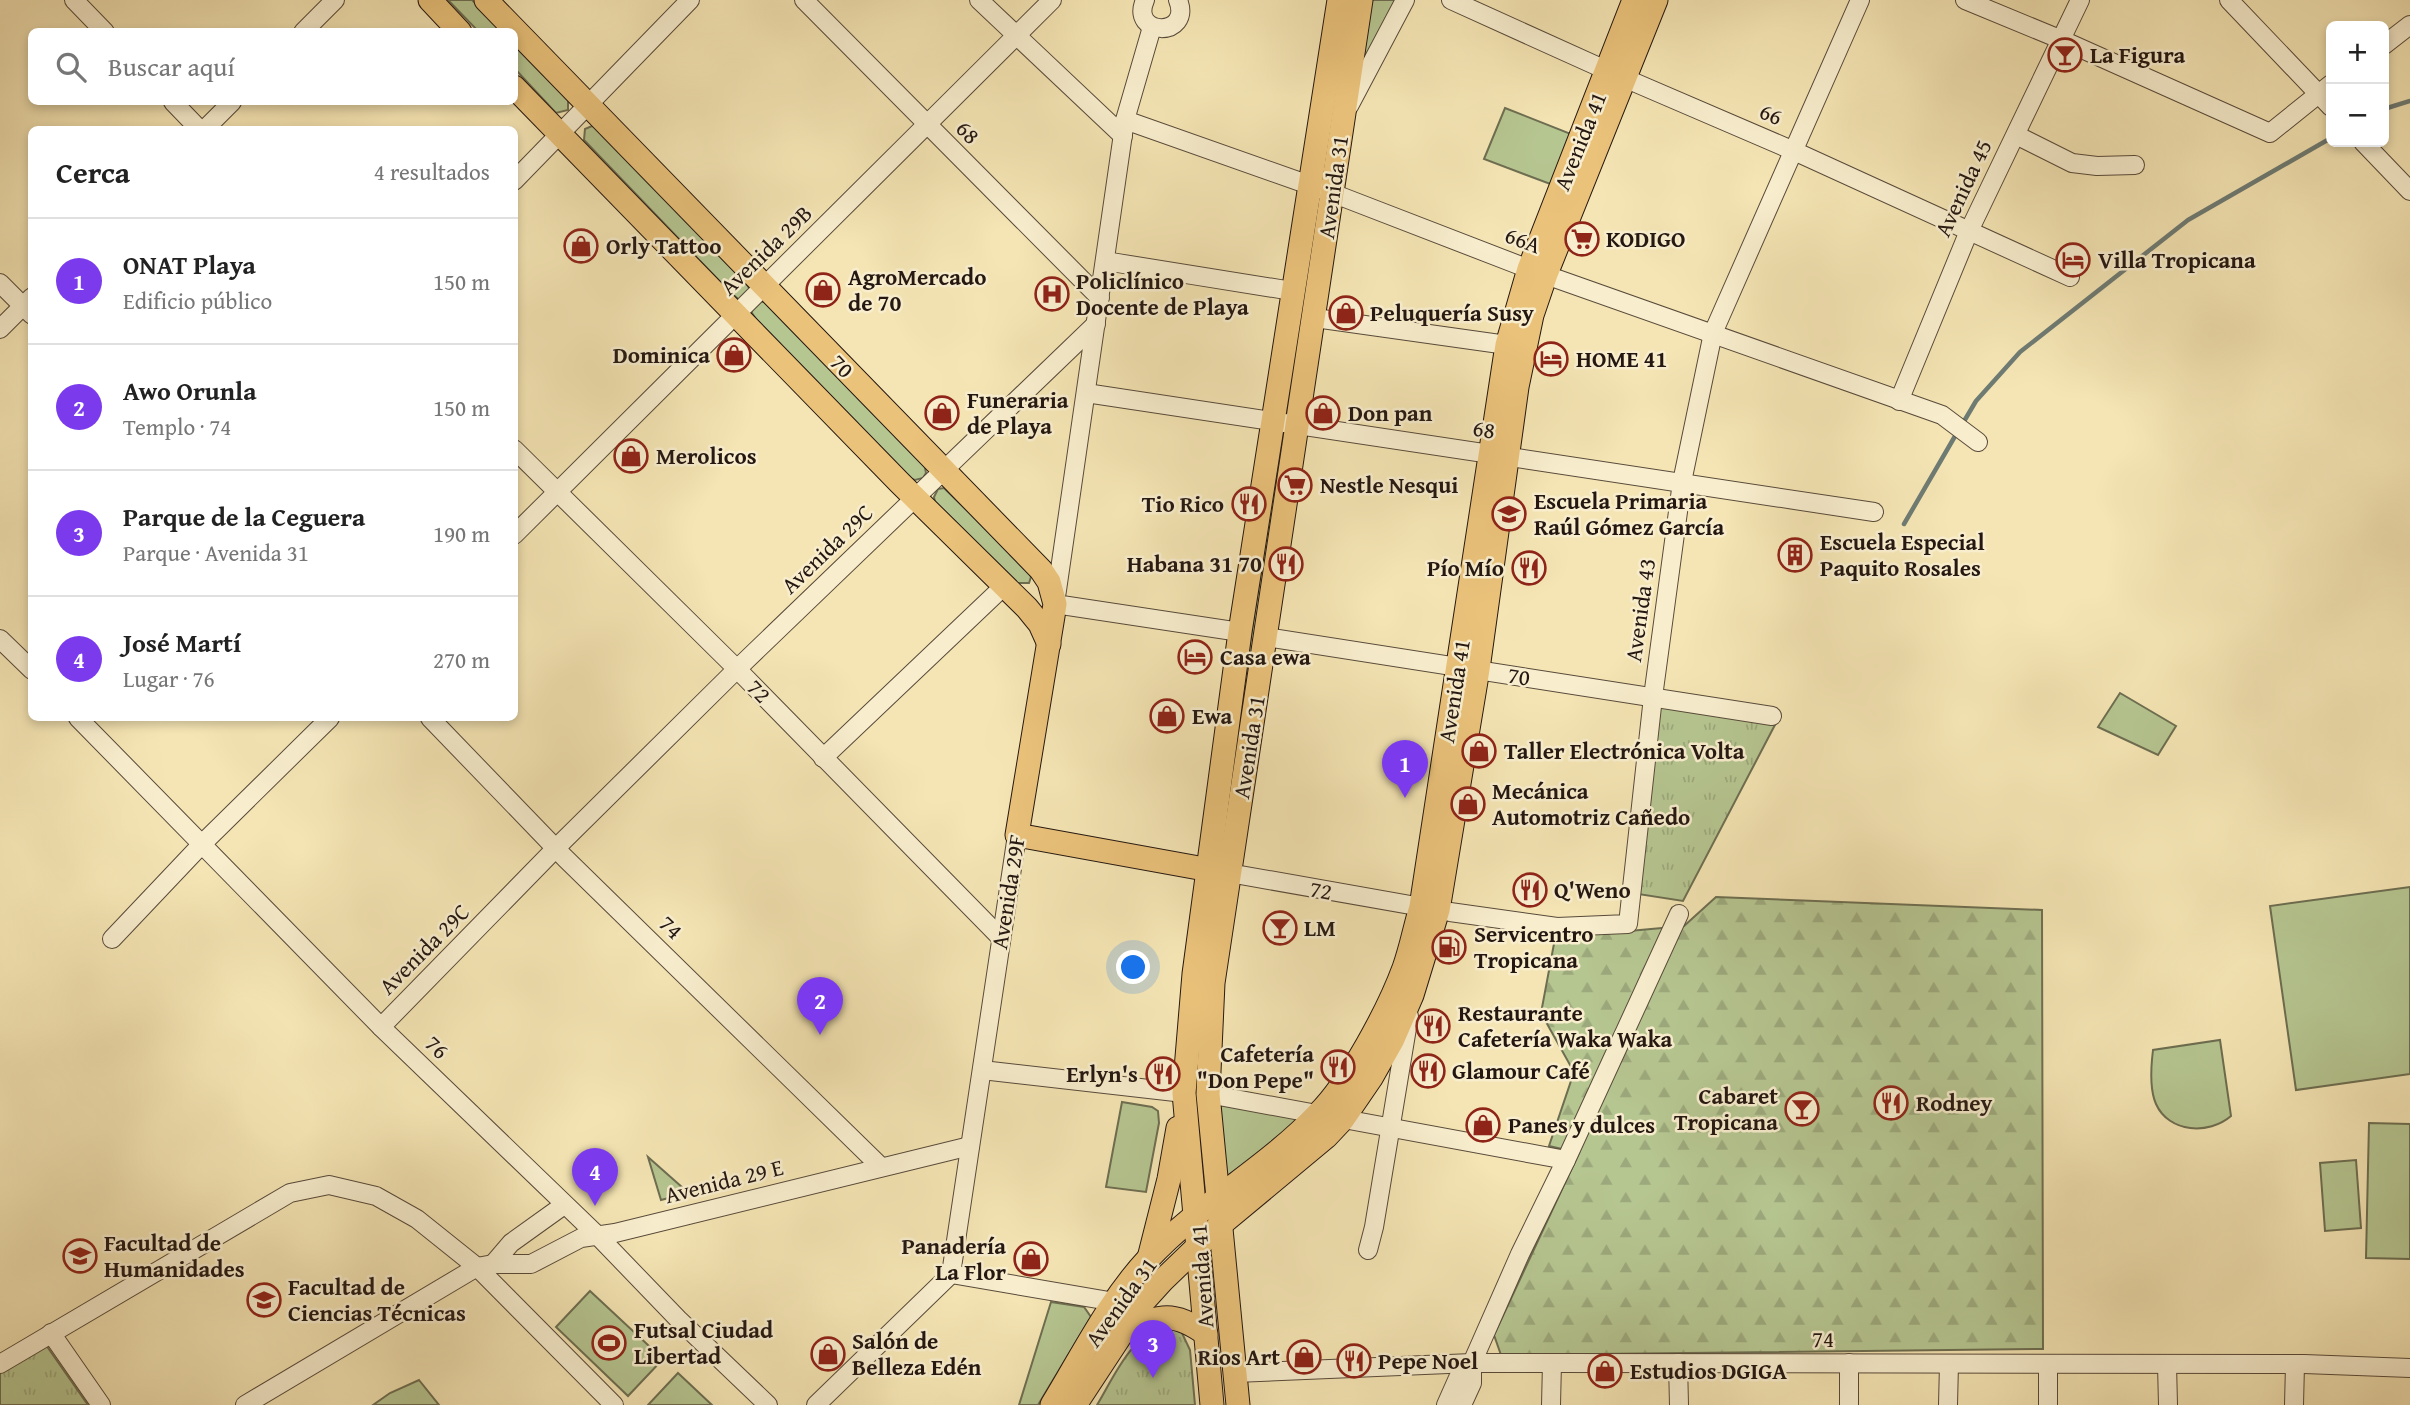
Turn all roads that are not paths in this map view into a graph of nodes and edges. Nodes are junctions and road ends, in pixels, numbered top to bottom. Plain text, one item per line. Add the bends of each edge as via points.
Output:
1 (74, 0) edge
2 (335, 0) edge
3 (430, 0) edge
4 (486, 0) edge
5 (690, 0) edge
6 (804, 0) edge
7 (979, 0) edge
8 (1052, 0) edge
9 (1144, 0) edge
10 (1178, 0) edge
11 (1339, 0) edge
12 (1361, 0) edge
13 (1405, 0) edge
14 (1451, 0) edge
15 (1634, 0) edge
16 (1656, 0) edge
17 (1860, 0) edge
18 (1965, 0) edge
19 (2080, 0) edge
20 (2229, 0) edge
21 (2410, 25) edge
22 (1152, 27) junction
23 (101, 28) edge
24 (307, 28) edge
25 (456, 28) edge
26 (513, 28) edge
27 (518, 33) edge
28 (1016, 36) junction
29 (2062, 40) junction
30 (2389, 41) edge
31 (1617, 75) junction
32 (518, 91) edge
33 (2326, 94) edge
34 (2326, 96) edge
35 (176, 105) edge
36 (229, 105) edge
37 (590, 106) junction
38 (1344, 115) junction
39 (198, 126) edge
40 (206, 126) edge
41 (927, 126) junction
42 (1124, 128) junction
43 (561, 135) junction
44 (2016, 135) junction
45 (2369, 147) edge
46 (1794, 151) junction
47 (2135, 165) dead end
48 (518, 177) edge
49 (1309, 186) junction
50 (2410, 191) edge
51 (1332, 194) junction
52 (1969, 231) junction
53 (1105, 261) junction
54 (1538, 271) junction
55 (2070, 276) dead end
56 (0, 283) edge
57 (765, 287) junction
58 (1292, 291) junction
59 (1100, 298) junction
60 (28, 305) edge
61 (28, 307) edge
62 (735, 315) junction
63 (1315, 317) junction
64 (1096, 324) junction
65 (0, 329) edge
66 (1713, 333) junction
67 (1507, 345) junction
68 (1086, 393) junction
69 (1899, 401) junction
70 (1273, 422) junction
71 (1298, 425) junction
72 (1978, 442) dead end
73 (518, 453) edge
74 (1497, 456) junction
75 (943, 471) junction
76 (1682, 482) junction
77 (558, 494) junction
78 (915, 498) junction
79 (1874, 512) dead end
80 (518, 531) edge
81 (1003, 587) junction
82 (1055, 604) junction
83 (1027, 608) junction
84 (1240, 632) junction
85 (1266, 637) junction
86 (0, 639) edge
87 (1049, 644) junction
88 (28, 665) edge
89 (1468, 668) junction
90 (737, 669) junction
91 (1653, 697) junction
92 (1772, 716) dead end
93 (81, 721) edge
94 (327, 721) edge
95 (433, 721) edge
96 (823, 758) junction
97 (1017, 835) junction
98 (202, 844) junction
99 (556, 848) junction
100 (1218, 871) junction
101 (1429, 908) junction
102 (1679, 914) dead end
103 (1628, 924) joint
104 (1000, 937) junction
105 (112, 939) dead end
106 (1412, 996) junction
107 (381, 1027) junction
108 (982, 1070) junction
109 (1184, 1093) junction
110 (1208, 1094) junction
111 (1318, 1115) junction
112 (1343, 1119) junction
113 (1392, 1127) junction
114 (970, 1146) junction
115 (1566, 1160) junction
116 (881, 1167) junction
117 (1216, 1198) junction
118 (564, 1205) junction
119 (1195, 1216) junction
120 (1219, 1226) junction
121 (598, 1236) junction
122 (1197, 1246) junction
123 (1368, 1250) dead end
124 (1149, 1258) junction
125 (485, 1266) junction
126 (951, 1274) junction
127 (1115, 1302) junction
128 (1124, 1330) junction
129 (51, 1333) junction
130 (1206, 1334) junction
131 (1472, 1363) junction
132 (1552, 1363) junction
133 (1678, 1363) junction
134 (1849, 1363) junction
135 (0, 1364) edge
136 (1949, 1364) junction
137 (2048, 1364) junction
138 (2166, 1364) junction
139 (2295, 1364) junction
140 (2410, 1368) edge
141 (1235, 1373) junction
142 (101, 1405) edge
143 (245, 1405) edge
144 (614, 1405) edge
145 (768, 1405) edge
146 (816, 1405) edge
147 (1052, 1405) edge
148 (1074, 1405) edge
149 (1212, 1405) edge
150 (1238, 1405) edge
151 (1446, 1405) edge
152 (1462, 1405) edge
153 (1551, 1405) edge
154 (1679, 1405) edge
155 (1849, 1405) edge
156 (1948, 1405) edge
157 (2048, 1405) edge
158 (2168, 1405) edge
159 (2294, 1405) edge

1 - 23 street
2 - 24 street
3 - 25 main road
4 - 26 main road, 70
5 - 37 street
6 - 41 street, 68
7 - 28 street, 66A
8 - 28 street, Avenida 29B
9 - 22 street via 1143,17
10 - 22 street via 1181,11 1176,22 1165,29
11 - 49 main road, Avenida 31
12 - 38 main road, Avenida 31
13 - 38 street
14 - 31 street, 66
15 - 31 main road, Avenida 41
16 - 31 main road, Avenida 41
17 - 46 street, Avenida 43
18 - 29 street
19 - 29 street, Avenida 45
20 - 33 street
21 - 30 street
22 - 42 street
27 - 37 main road, 70
28 - 41 street, Avenida 29B
28 - 42 street, 66A
29 - 34 street via 2270,133
29 - 44 street, Avenida 45
31 - 46 street, 66
31 - 54 main road, Avenida 41
32 - 43 main road, 70
35 - 39 street
36 - 40 street
37 - 43 street
37 - 57 main road, 70
38 - 51 main road, Avenida 31
41 - 57 street, Avenida 29B
41 - 59 street, 68
42 - 49 street, 66A
42 - 53 street
43 - 48 street
43 - 62 main road, 70
44 - 47 street via 2072,163
44 - 52 street, Avenida 45
45 - 50 street
46 - 52 street, 66
46 - 66 street, Avenida 43
49 - 51 street, 66A
49 - 58 main road, Avenida 31
51 - 54 street, 66A
51 - 63 main road, Avenida 31
52 - 55 street, 66
52 - 69 street, Avenida 45
53 - 58 street
53 - 59 street
54 - 66 street, 66A
54 - 67 main road, Avenida 41
54 - 74 main road, Avenida 41 via 1517,387
56 - 60 street
57 - 62 street, Avenida 29B
57 - 75 main road, 70
58 - 70 main road, Avenida 31
59 - 64 street
61 - 65 street
62 - 77 street, Avenida 29B
62 - 78 main road, 70
63 - 67 street
63 - 71 main road, Avenida 31
64 - 68 street, Avenida 29F
64 - 75 street, Avenida 29C
66 - 69 street, 66A
66 - 76 street, Avenida 43
67 - 74 main road, Avenida 41
68 - 70 street, 68
68 - 82 street, Avenida 29F
69 - 72 street, 66A via 1942,415
70 - 71 street, 68
70 - 84 main road, Avenida 31
71 - 74 street, 68
71 - 85 main road, Avenida 31
73 - 77 street, 72
74 - 76 street, 68
74 - 89 main road, Avenida 41
75 - 78 street, Avenida 29C
75 - 82 main road, 70 via 1041,570
76 - 79 street, 68
76 - 91 street, Avenida 43
77 - 80 street, Avenida 29B
77 - 90 street, 72
78 - 81 main road, 70
78 - 90 street, Avenida 29C
81 - 83 main road, 70
81 - 96 street
82 - 83 main road via 1043,611
82 - 84 street
82 - 87 main road, Avenida 29F
83 - 87 main road, 70
84 - 100 main road, Avenida 31
85 - 89 street, 70
85 - 100 main road, Avenida 31
86 - 88 street
87 - 97 main road, Avenida 29F
89 - 91 street, 70
89 - 101 main road, Avenida 41
90 - 96 street, 72
90 - 99 street, Avenida 29C
91 - 92 street, 70
91 - 103 street, Avenida 43
93 - 98 street, 76
94 - 98 street
95 - 99 street, 74
96 - 104 street, 72
97 - 100 main road, 72
97 - 104 street, Avenida 29F
98 - 105 street
98 - 107 street, 76
99 - 107 street, Avenida 29C
99 - 116 street, 74
100 - 101 street, 72
100 - 109 main road, Avenida 31 via 1194,974
100 - 110 main road, Avenida 31
101 - 103 street, 72 via 1557,927
101 - 106 main road, Avenida 41
101 - 111 main road, Avenida 41 via 1379,1021 1339,1091
102 - 115 street
104 - 108 street, Avenida 29F
106 - 112 main road, Avenida 41 via 1394,1039
106 - 113 street
107 - 118 street, 76
108 - 109 street
108 - 114 street, Avenida 29F
109 - 119 main road, Avenida 31
109 - 124 main road
110 - 111 street
110 - 117 main road, Avenida 31
111 - 112 street
111 - 117 main road, Avenida 41
112 - 113 street
112 - 120 main road, Avenida 41
113 - 115 street
113 - 123 street
114 - 116 street, Avenida 29 E
114 - 126 street, Avenida 29F
115 - 131 street
116 - 121 street, Avenida 29 E
117 - 119 main road, Avenida 41
117 - 120 main road, Avenida 31
118 - 121 street, 76
118 - 125 street
119 - 122 main road, Avenida 41
119 - 124 main road, Avenida 31
120 - 122 main road, Avenida 31
120 - 141 main road, Avenida 41
121 - 125 street, Avenida 29 E via 582,1238 531,1264
121 - 145 street, 76
122 - 128 main road, Avenida 31 via 1142,1303
122 - 130 main road, Avenida 41
124 - 127 main road, Avenida 31
125 - 129 street via 376,1195 329,1185 290,1193
125 - 143 street
125 - 144 street
126 - 127 street
126 - 146 street
127 - 147 main road, Avenida 31
128 - 130 main road via 1157,1317 1174,1316
128 - 148 main road, Avenida 31
129 - 135 street
129 - 142 street
130 - 149 main road, Avenida 41
131 - 132 street, 74
131 - 141 street, 74
131 - 151 street via 1458,1378
131 - 152 street via 1472,1383
132 - 133 street, 74
132 - 153 street
133 - 134 street, 74
133 - 154 street
134 - 136 street, 74
134 - 155 street
136 - 137 street, 74
136 - 156 street
137 - 138 street, 74
137 - 157 street
138 - 139 street, 74
138 - 158 street
139 - 140 street, 74
139 - 159 street
141 - 150 main road, Avenida 41

